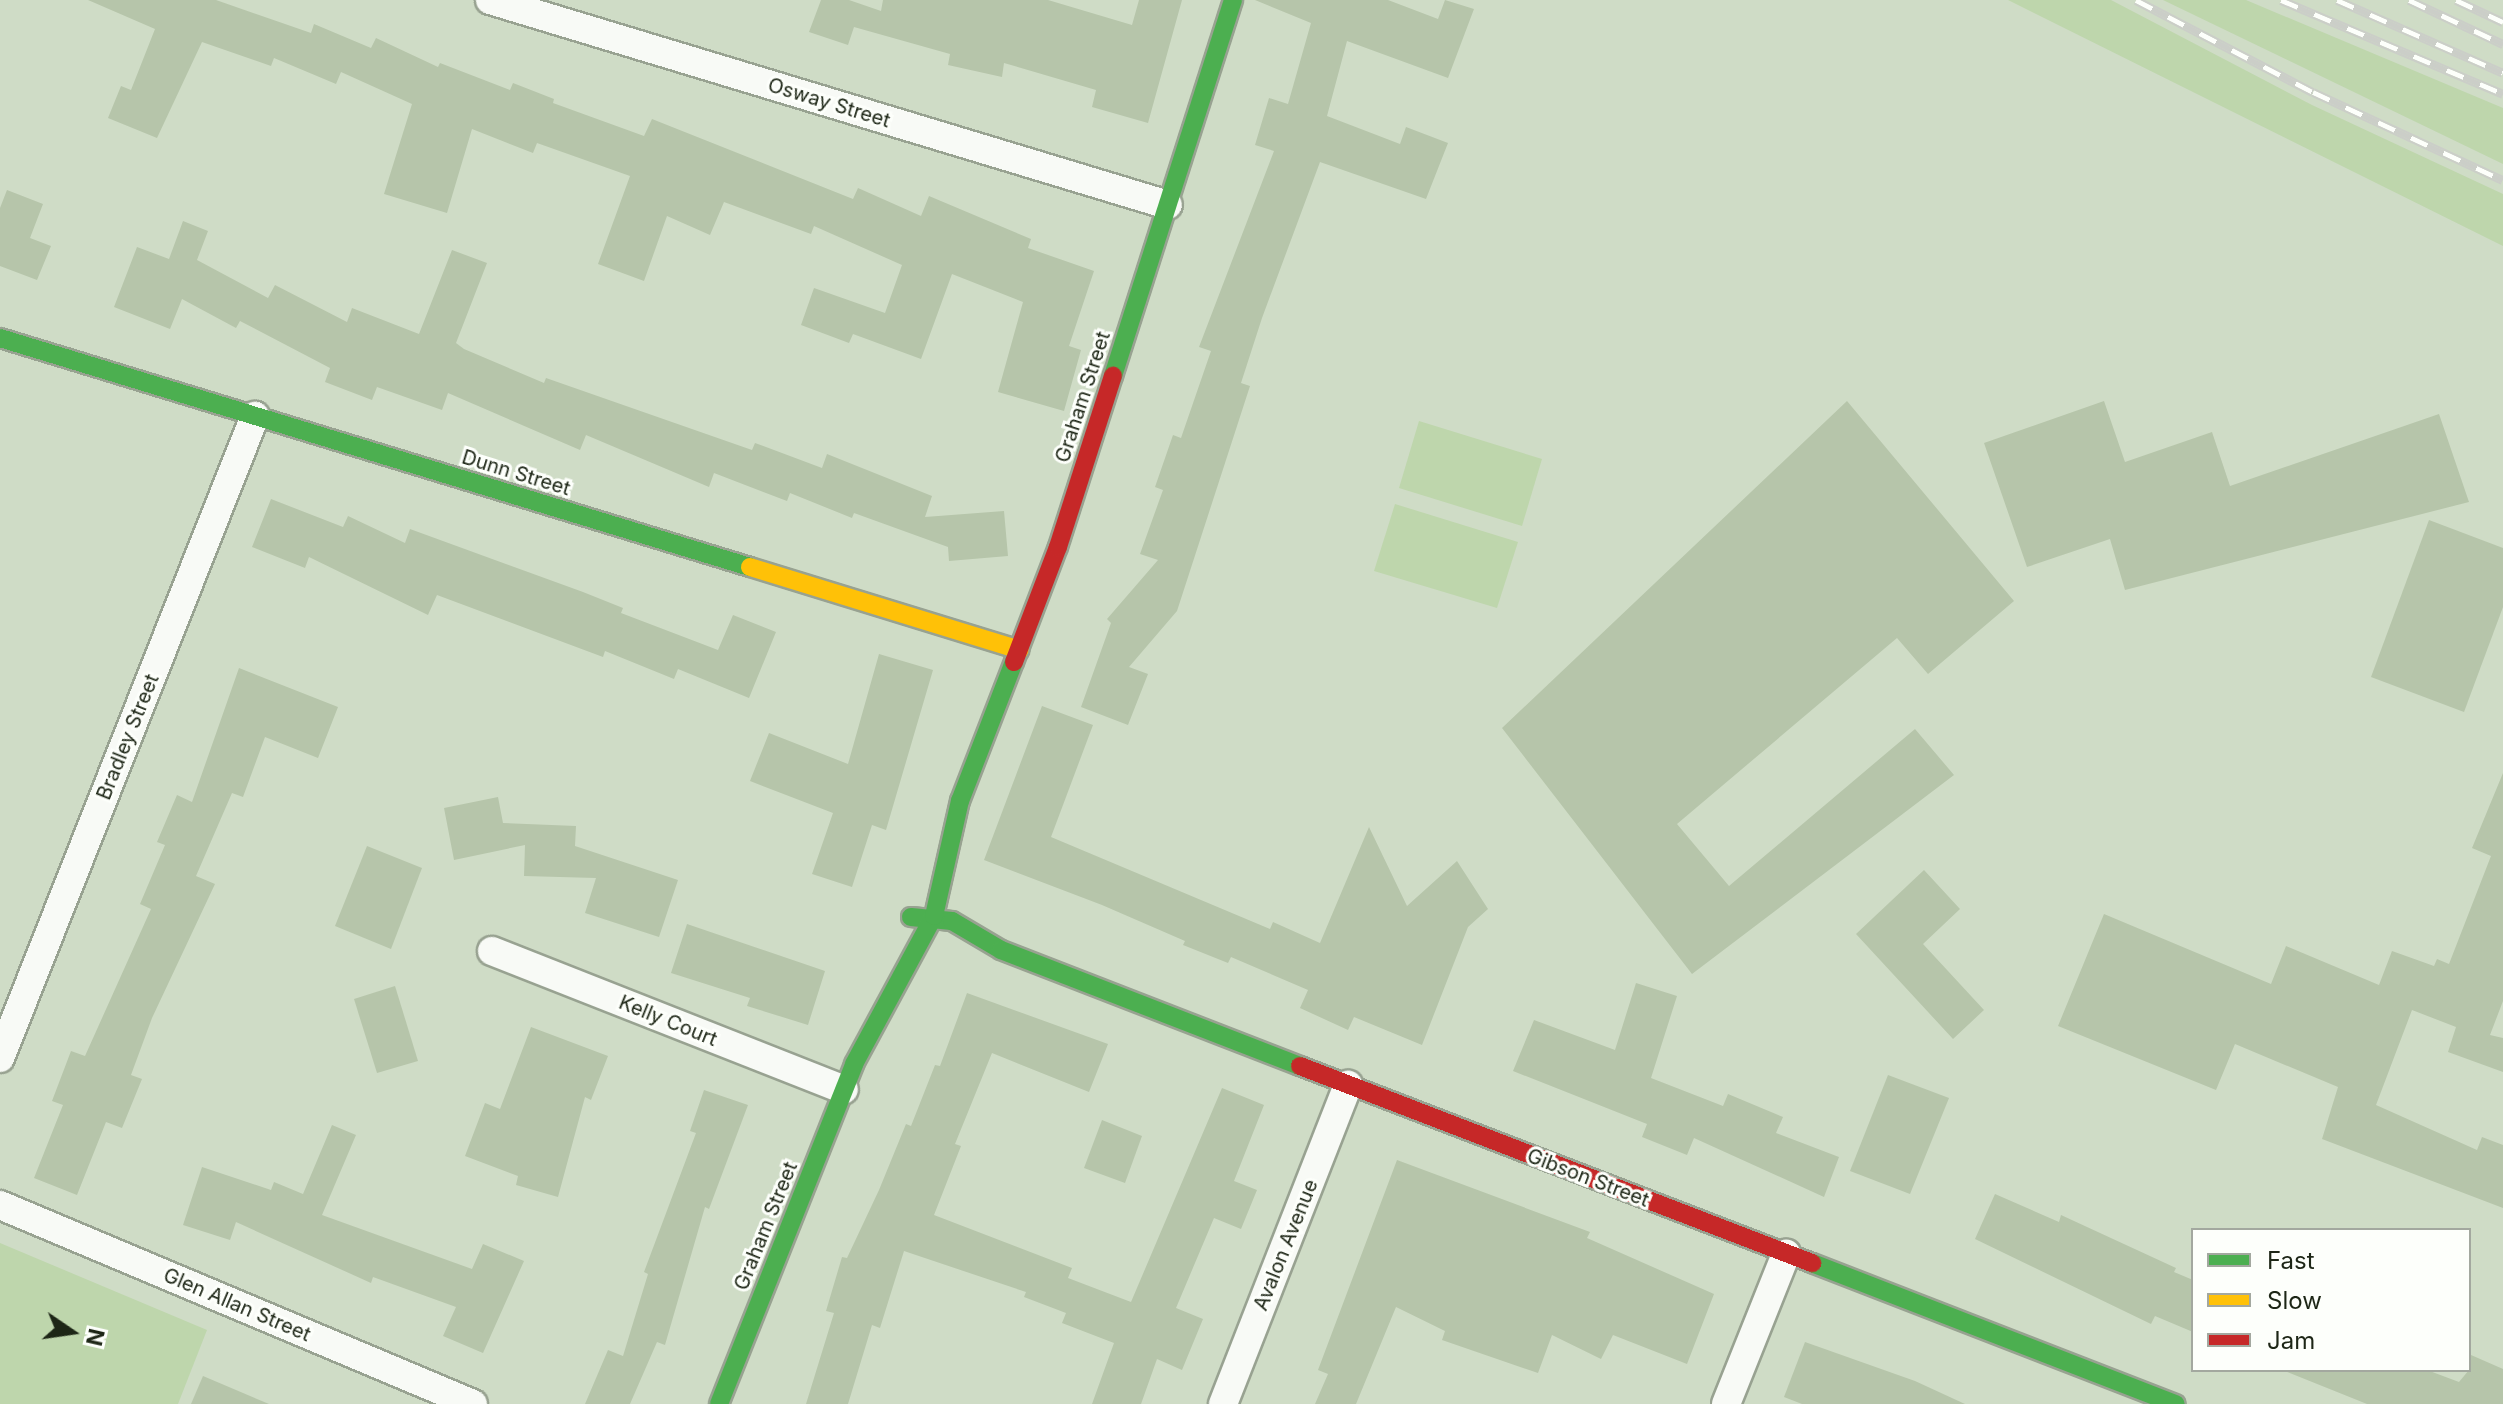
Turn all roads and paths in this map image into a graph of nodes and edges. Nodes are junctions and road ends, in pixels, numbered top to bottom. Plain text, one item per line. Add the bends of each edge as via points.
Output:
1 (490, 0) edge
2 (1233, 0) edge
3 (1168, 205) junction
4 (0, 338) edge
5 (255, 416) junction
6 (1020, 650) junction
7 (960, 801) junction
8 (927, 852) dead end
9 (922, 916) junction
10 (1001, 950) joint
11 (492, 951) dead end
12 (892, 951) dead end
13 (876, 980) dead end
14 (0, 1058) edge
15 (854, 1064) junction
16 (1348, 1085) junction
17 (844, 1090) junction
18 (0, 1205) edge
19 (1786, 1254) junction
20 (473, 1404) edge
21 (719, 1404) edge
22 (1223, 1404) edge
23 (1726, 1404) edge
24 (2176, 1404) edge

1 - 3 street, Osway Street
2 - 3 street, Graham Street
3 - 6 street, Graham Street
4 - 5 street, Dunn Street
5 - 6 street, Dunn Street
5 - 14 street, Bradley Street
6 - 7 street, Graham Street
7 - 8 street, Graham Street
7 - 9 street, Graham Street
9 - 10 street, Gibson Street
9 - 12 street, Graham Street
9 - 15 street, Graham Street
10 - 16 street, Gibson Street
11 - 17 street, Kelly Court
13 - 15 street, Graham Street
15 - 17 street, Graham Street
16 - 19 street, Gibson Street
16 - 22 street, Avalon Avenue
17 - 21 street, Graham Street
18 - 20 street, Glen Allan Street
19 - 23 street
19 - 24 street, Gibson Street

